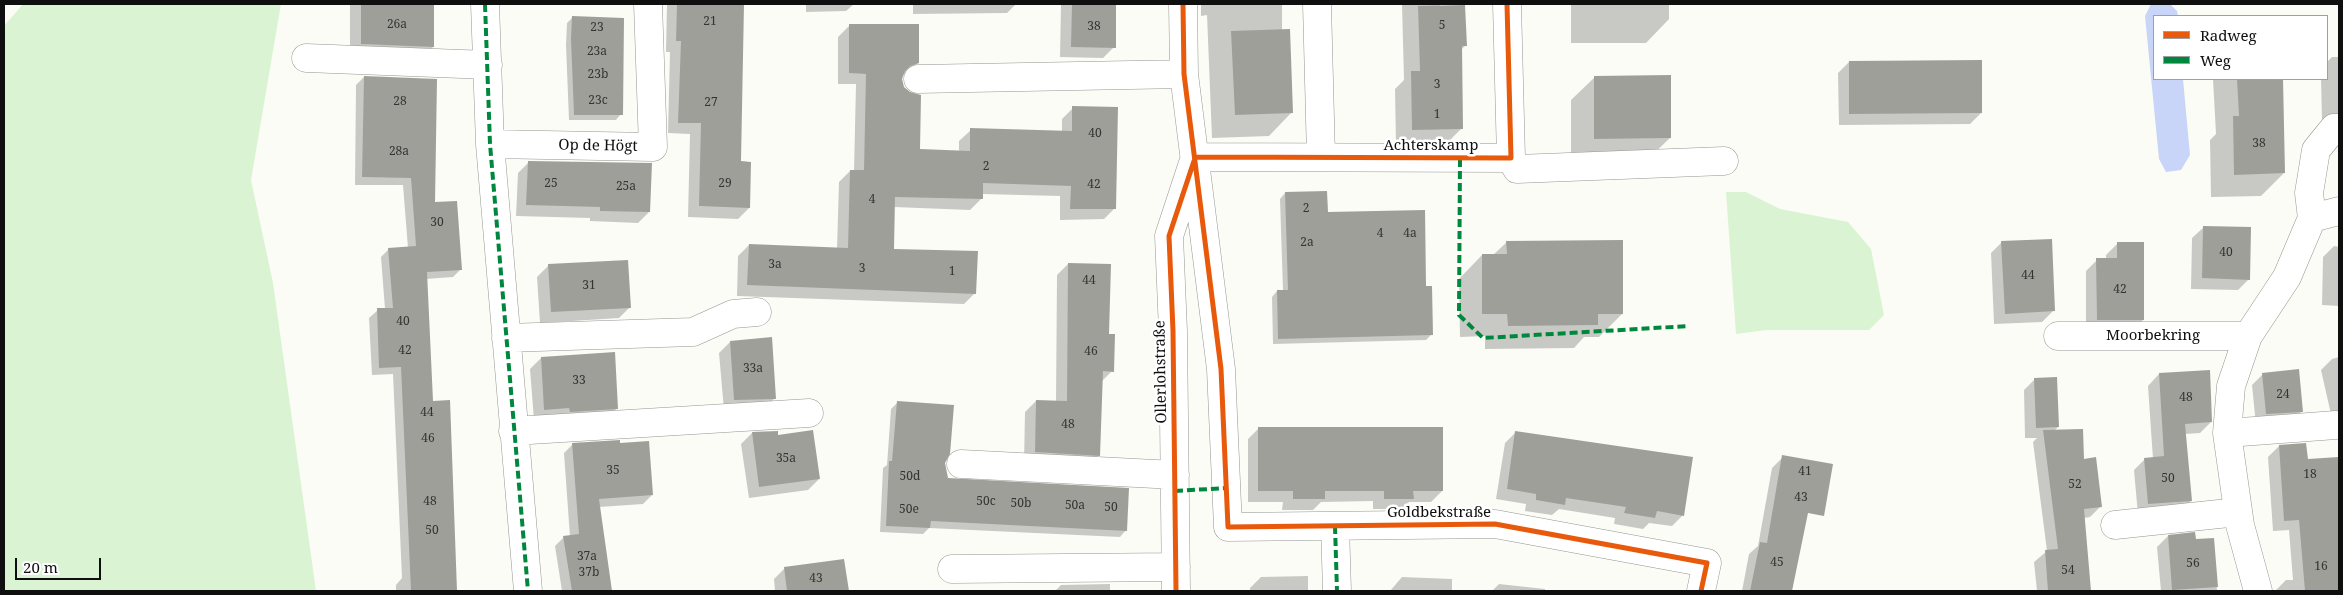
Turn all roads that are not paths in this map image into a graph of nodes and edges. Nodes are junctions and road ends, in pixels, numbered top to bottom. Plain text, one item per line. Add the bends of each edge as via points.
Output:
1 (485, 4) edge
2 (648, 4) edge
3 (1183, 4) edge
4 (1317, 4) edge
5 (1507, 4) edge
6 (306, 58) dead end
7 (488, 65) junction
8 (1184, 74) junction
9 (918, 79) dead end
10 (2339, 128) edge
11 (490, 144) junction
12 (1195, 157) junction
13 (1321, 157) junction
14 (1511, 158) junction
15 (1724, 161) dead end
16 (2339, 211) edge
17 (2312, 218) junction
18 (757, 312) dead end
19 (2058, 336) dead end
20 (2248, 336) junction
21 (506, 338) junction
22 (809, 412) dead end
23 (2336, 425) dead end
24 (513, 431) junction
25 (2227, 433) junction
26 (961, 464) dead end
27 (1175, 475) junction
28 (2238, 512) junction
29 (2115, 525) dead end
30 (1334, 526) junction
31 (1228, 527) joint
32 (952, 569) dead end
33 (1176, 579) edge
34 (528, 591) edge
35 (1337, 591) edge
36 (1701, 591) edge
37 (2258, 591) edge

1 - 7 street
2 - 11 street, Op de Högt via 653,147
3 - 8 street, Ollerlohstraße
4 - 13 street
5 - 14 street
6 - 7 street
7 - 11 street
8 - 9 street
8 - 12 street, Ollerlohstraße
10 - 17 street via 2334,128 2316,150 2309,192
11 - 21 street
12 - 13 street, Achterskamp
12 - 27 street, Ollerlohstraße via 1169,236
12 - 31 street, Ollerlohstraße via 1221,369
13 - 14 street, Achterskamp
14 - 15 street via 1517,169
16 - 17 street
17 - 20 street via 2286,277
18 - 21 street via 733,314 693,332
19 - 20 street, Moorbekring
20 - 25 street via 2231,386
21 - 24 street
22 - 24 street
23 - 25 street
24 - 34 street
25 - 28 street
26 - 27 street
27 - 33 street, Ollerlohstraße
28 - 29 street
28 - 37 street
30 - 31 street, Goldbekstraße
30 - 35 street
30 - 36 street, Goldbekstraße via 1495,524 1707,563
32 - 33 street

